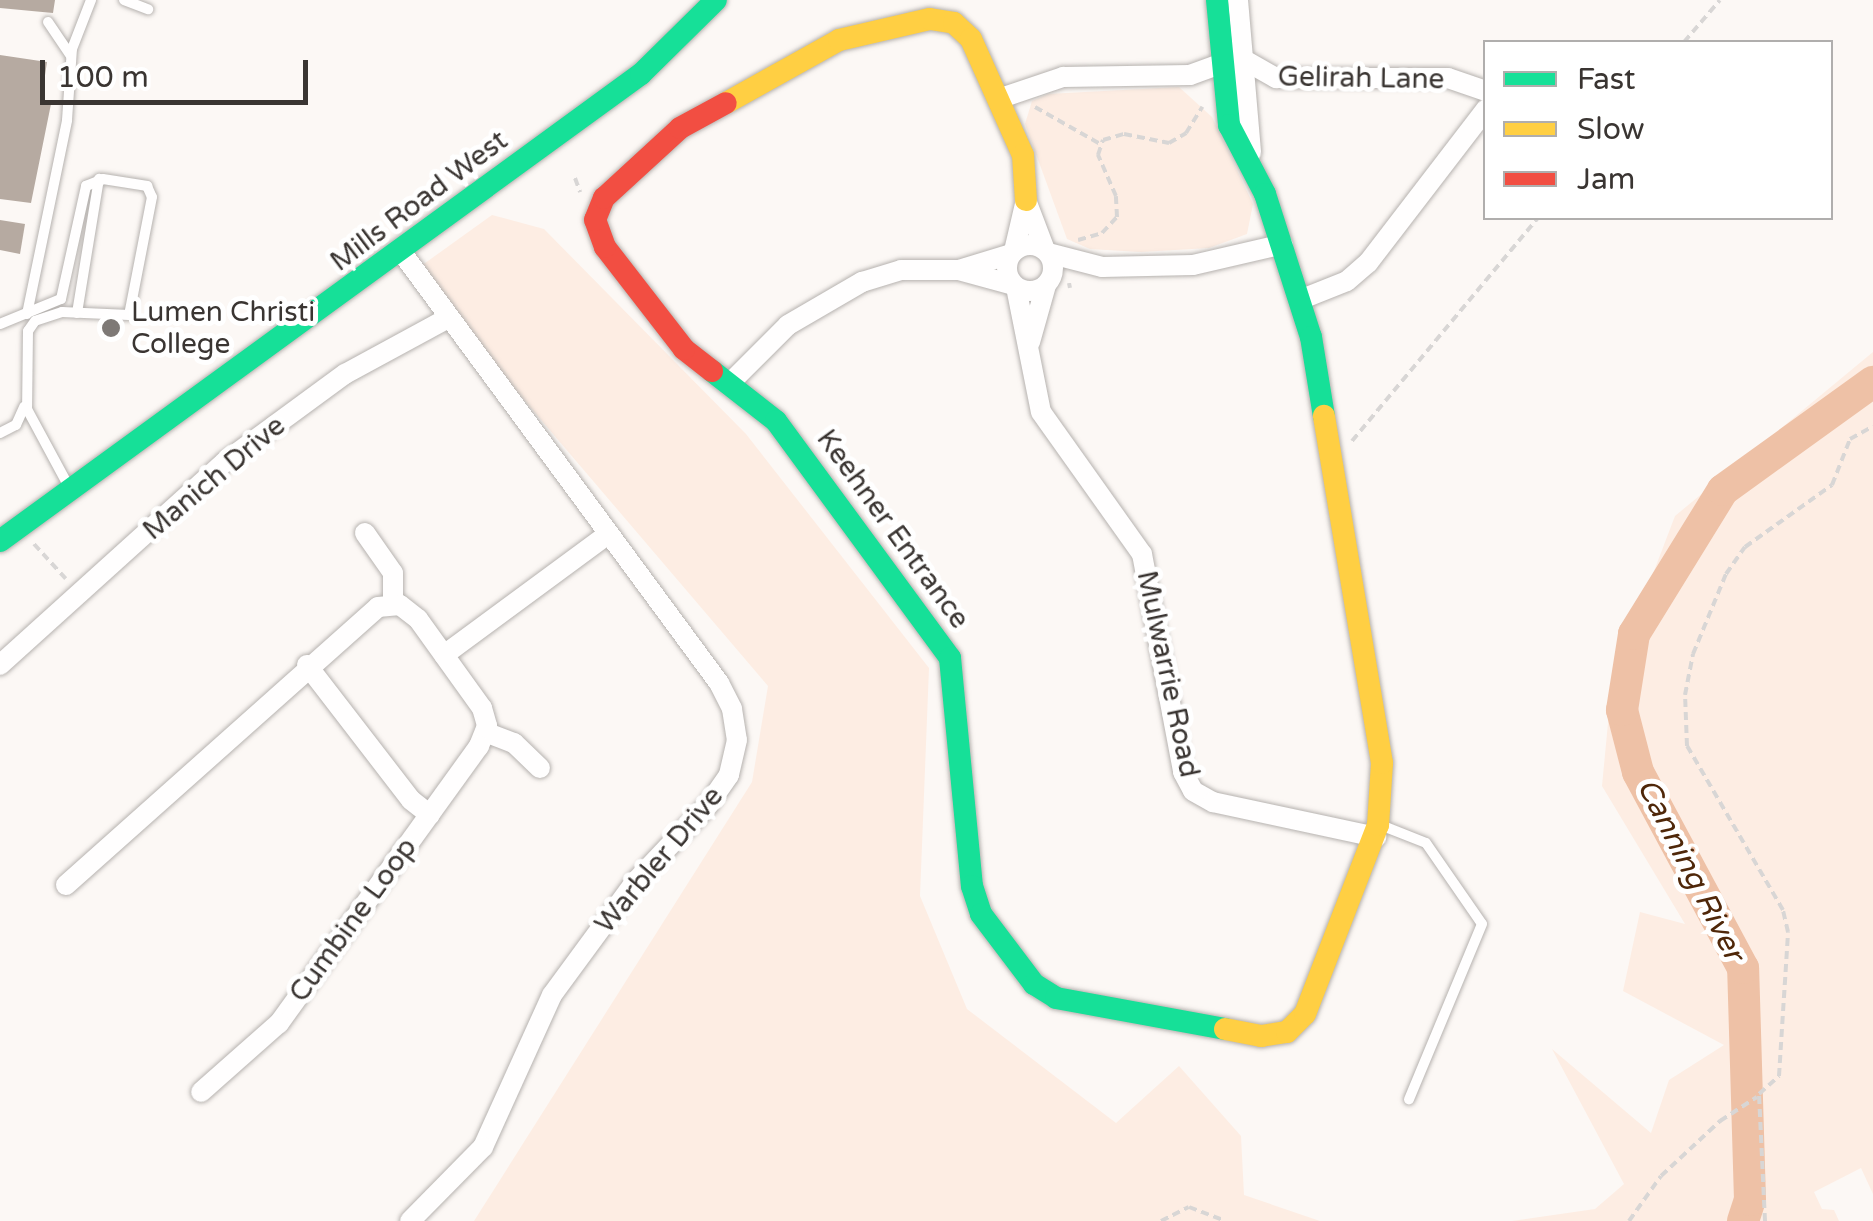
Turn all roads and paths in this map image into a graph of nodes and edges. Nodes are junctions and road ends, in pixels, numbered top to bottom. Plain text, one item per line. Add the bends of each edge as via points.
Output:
1 (91, 0) edge
2 (124, 0) edge
3 (716, 0) edge
4 (1217, 0) edge
5 (1238, 0) edge
6 (1720, 0) edge
7 (148, 9) dead end
8 (48, 22) dead end
9 (1686, 40) edge
10 (71, 56) junction
11 (1229, 62) junction
12 (1483, 90) edge
13 (998, 99) junction
14 (1028, 101) dead end
15 (1199, 112) dead end
16 (1483, 112) edge
17 (1100, 144) junction
18 (99, 179) junction
19 (1026, 200) junction
20 (1536, 220) edge
21 (1069, 243) dead end
22 (1283, 244) junction
23 (400, 250) junction
24 (1046, 252) junction
25 (1012, 253) junction
26 (1102, 267) junction
27 (959, 270) junction
28 (1058, 285) junction
29 (1015, 286) junction
30 (1302, 299) junction
31 (77, 312) junction
32 (27, 314) junction
33 (448, 318) junction
34 (0, 324) edge
35 (1030, 342) junction
36 (728, 384) junction
37 (26, 401) junction
38 (1873, 426) edge
39 (0, 433) edge
40 (1344, 448) dead end
41 (71, 489) junction
42 (365, 532) dead end
43 (608, 534) junction
44 (28, 536) dead end
45 (0, 541) edge
46 (66, 579) dead end
47 (393, 604) junction
48 (444, 654) junction
49 (0, 665) edge
50 (308, 665) junction
51 (485, 732) junction
52 (540, 768) dead end
53 (430, 815) junction
54 (1377, 831) junction
55 (66, 885) dead end
56 (201, 1092) dead end
57 (1759, 1096) junction
58 (1408, 1099) dead end
59 (410, 1221) edge
60 (1161, 1221) edge
61 (1224, 1221) edge
62 (1629, 1221) edge
63 (1766, 1221) edge

1 - 10 lane
2 - 7 lane
3 - 23 street, Mills Road West via 641,74
4 - 11 street, Keehner Entrance
5 - 11 street, Keehner Entrance
6 - 9 path
8 - 10 lane
10 - 32 lane via 66,120
11 - 12 street, Gelirah Lane via 1276,78 1448,78
11 - 13 street via 1190,75 1063,77
11 - 22 street, Keehner Entrance via 1229,125
13 - 19 street, Keehner Entrance via 1023,155
13 - 36 street, Keehner Entrance via 970,39 947,20 839,40 680,128 604,198 595,220 606,247 684,349
14 - 17 path
15 - 17 path via 1186,133 1169,143 1118,134
16 - 30 street via 1368,262 1347,280
17 - 21 path via 1117,216 1102,233
18 - 31 lane
18 - 31 lane via 150,190 134,304 124,320
18 - 32 lane via 81,195 61,299
19 - 24 street, Keehner Entrance
19 - 25 street, Keehner Entrance
20 - 40 path
22 - 26 street via 1193,265
22 - 30 street, Keehner Entrance
23 - 33 street, Warbler Drive
23 - 41 street, Mills Road West
24 - 25 street via 1030,245
24 - 26 street
24 - 28 street
25 - 27 street
25 - 29 street via 1006,267
26 - 28 street
27 - 29 street
27 - 36 street via 890,272 862,282 788,325
28 - 29 street via 1034,291
28 - 35 street, Mulwarrie Road
29 - 35 street, Mulwarrie Road
30 - 54 street, Keehner Entrance via 1380,745
31 - 37 lane via 30,326
32 - 34 lane
33 - 43 street, Warbler Drive
33 - 49 street, Manich Drive via 346,374 226,462
35 - 54 street, Mulwarrie Road via 1040,412 1142,554 1183,772 1193,791 1214,802
36 - 54 street, Keehner Entrance via 776,421 950,658 972,886 982,914 1042,992 1261,1036 1287,1032 1304,1014
37 - 39 lane via 16,426
37 - 41 lane via 34,430
38 - 57 path via 1850,439 1832,486 1745,547 1708,616 1685,694 1687,746 1782,910 1788,932 1778,1076
41 - 45 street, Mills Road West
42 - 47 street via 393,573
43 - 48 street
43 - 59 street, Warbler Drive via 732,709 737,740 729,775 635,882 552,995 483,1148
44 - 46 path
47 - 48 street via 418,619
47 - 50 street via 364,616
48 - 51 street via 482,708
50 - 53 street via 410,800
50 - 55 street
51 - 52 street via 514,744
51 - 53 street, Cumbine Loop
53 - 56 street, Cumbine Loop via 279,1023
54 - 58 lane via 1426,842 1482,924
57 - 62 path via 1720,1121 1661,1176
57 - 63 path
60 - 61 path via 1190,1207

